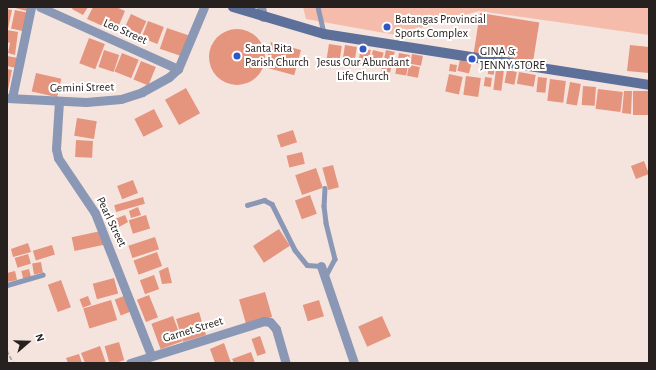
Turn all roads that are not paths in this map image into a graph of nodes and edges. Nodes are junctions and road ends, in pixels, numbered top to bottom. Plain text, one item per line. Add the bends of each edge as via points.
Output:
1 (31, 7) edge
2 (40, 7) edge
3 (204, 7) edge
4 (233, 7) edge
5 (261, 7) edge
6 (318, 7) edge
7 (263, 18) junction
8 (324, 34) junction
9 (178, 69) junction
10 (649, 86) edge
11 (10, 98) edge
12 (59, 101) junction
13 (326, 188) dead end
14 (247, 205) dead end
15 (321, 266) joint
16 (43, 275) dead end
17 (326, 277) junction
18 (7, 285) edge
19 (151, 355) junction
20 (130, 363) edge
21 (286, 363) edge
22 (354, 363) edge

1 - 11 street
2 - 9 street, Leo Street
3 - 9 street
4 - 7 street
5 - 7 street
6 - 8 lane
7 - 8 street
8 - 10 street
9 - 12 street, Gemini Street via 169,77 131,96 86,102
11 - 12 street, Gemini Street
12 - 19 street, Pearl Street via 56,149 58,158 95,213
13 - 17 lane via 326,223 335,259
14 - 15 lane via 264,200 272,204 295,250 307,265
15 - 17 street
16 - 18 lane
17 - 22 street
19 - 20 street, Garnet Street
19 - 21 street, Garnet Street via 264,321 270,322 276,330

